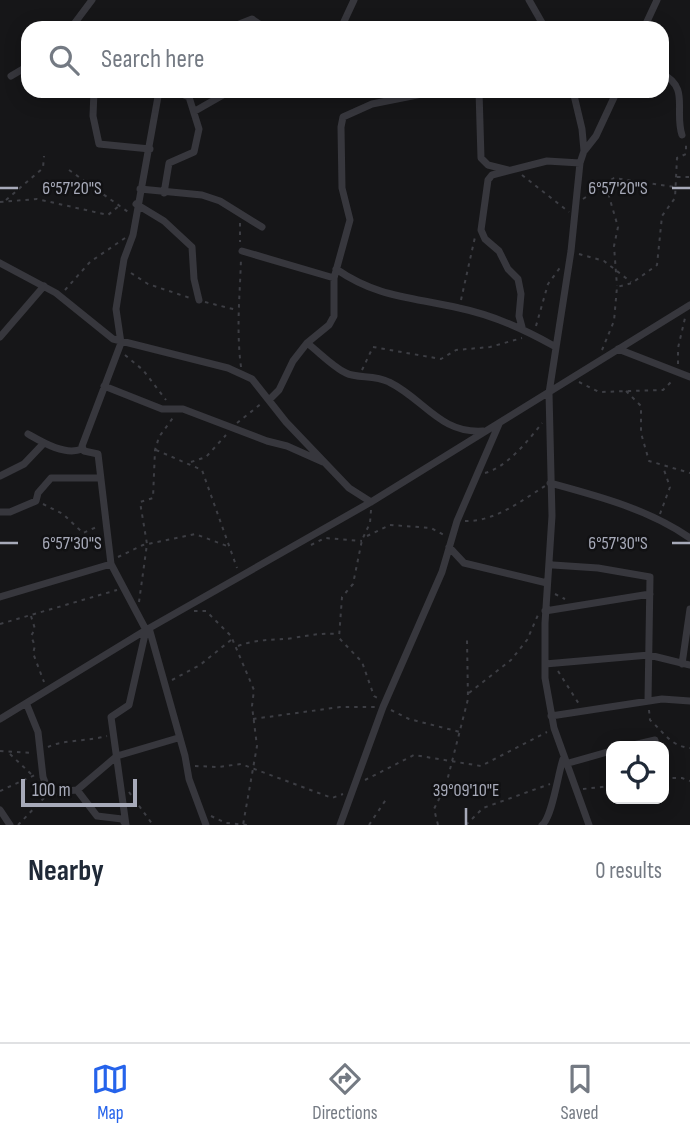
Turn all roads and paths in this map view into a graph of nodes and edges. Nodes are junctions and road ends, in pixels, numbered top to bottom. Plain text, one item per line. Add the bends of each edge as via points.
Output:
1 (92, 0) edge
2 (354, 0) edge
3 (529, 0) edge
4 (657, 0) edge
5 (76, 21) edge
6 (344, 21) edge
7 (541, 21) edge
8 (647, 21) edge
9 (21, 70) edge
10 (11, 76) dead end
11 (669, 78) edge
12 (94, 98) edge
13 (158, 98) edge
14 (189, 98) edge
15 (218, 98) edge
16 (402, 98) edge
17 (479, 98) edge
18 (574, 98) edge
19 (614, 98) edge
20 (195, 111) junction
21 (682, 135) joint
22 (149, 149) junction
23 (584, 151) junction
24 (44, 156) dead end
25 (580, 163) junction
26 (69, 170) dead end
27 (510, 170) junction
28 (676, 177) junction
29 (690, 177) edge
30 (606, 184) junction
31 (676, 187) junction
32 (140, 189) junction
33 (164, 193) junction
34 (5, 201) junction
35 (0, 202) edge
36 (136, 204) junction
37 (120, 205) junction
38 (574, 206) junction
39 (240, 212) junction
40 (572, 215) junction
41 (134, 216) junction
42 (480, 224) junction
43 (262, 227) dead end
44 (132, 235) junction
45 (242, 251) junction
46 (571, 251) junction
47 (568, 260) junction
48 (0, 262) edge
49 (124, 269) junction
50 (337, 269) junction
51 (615, 271) junction
52 (334, 278) junction
53 (632, 282) junction
54 (44, 286) junction
55 (617, 287) junction
56 (60, 296) junction
57 (199, 300) junction
58 (689, 306) edge
59 (459, 308) junction
60 (237, 310) junction
61 (522, 327) junction
62 (533, 334) junction
63 (0, 337) edge
64 (307, 343) junction
65 (120, 346) junction
66 (554, 346) junction
67 (618, 349) junction
68 (601, 352) dead end
69 (241, 372) junction
70 (678, 373) junction
71 (361, 374) junction
72 (573, 377) junction
73 (690, 377) edge
74 (104, 386) junction
75 (625, 391) junction
76 (549, 393) junction
77 (269, 400) junction
78 (179, 409) junction
79 (547, 417) junction
80 (500, 423) junction
81 (232, 427) junction
82 (487, 430) junction
83 (27, 434) dead end
84 (44, 443) junction
85 (82, 449) junction
86 (155, 450) junction
87 (190, 462) junction
88 (326, 463) junction
89 (663, 466) junction
90 (690, 472) edge
91 (2, 474) edge
92 (480, 474) junction
93 (100, 478) junction
94 (550, 483) junction
95 (36, 501) junction
96 (371, 502) junction
97 (0, 512) edge
98 (658, 520) junction
99 (457, 521) junction
100 (107, 523) junction
101 (364, 537) junction
102 (690, 538) edge
103 (362, 541) junction
104 (450, 542) junction
105 (147, 544) junction
106 (227, 546) junction
107 (303, 549) dead end
108 (111, 561) junction
109 (553, 565) dead end
110 (240, 576) junction
111 (550, 586) junction
112 (122, 588) junction
113 (650, 594) junction
114 (0, 597) edge
115 (546, 601) junction
116 (579, 606) junction
117 (690, 609) edge
118 (183, 610) junction
119 (545, 611) junction
120 (136, 613) junction
121 (31, 615) junction
122 (0, 624) edge
123 (147, 629) junction
124 (339, 634) junction
125 (232, 639) junction
126 (467, 639) dead end
127 (236, 646) junction
128 (649, 655) junction
129 (549, 665) junction
130 (686, 665) edge
131 (165, 683) junction
132 (49, 692) junction
133 (468, 693) junction
134 (648, 701) junction
135 (690, 701) edge
136 (27, 705) junction
137 (384, 705) junction
138 (586, 709) junction
139 (551, 716) junction
140 (0, 719) edge
141 (253, 719) junction
142 (554, 728) junction
143 (460, 732) junction
144 (114, 734) junction
145 (178, 738) junction
146 (655, 740) dead end
147 (651, 741) edge
148 (690, 748) edge
149 (0, 751) edge
150 (42, 751) junction
151 (606, 752) edge
152 (9, 753) junction
153 (117, 756) junction
154 (564, 761) junction
155 (452, 763) junction
156 (187, 766) junction
157 (255, 772) junction
158 (43, 773) junction
159 (32, 775) junction
160 (669, 778) edge
161 (690, 782) edge
162 (555, 783) junction
163 (122, 787) junction
164 (355, 787) junction
165 (606, 787) edge
166 (77, 790) junction
167 (0, 791) edge
168 (50, 791) junction
169 (575, 791) junction
170 (387, 798) dead end
171 (0, 810) edge
172 (203, 814) junction
173 (243, 824) edge
174 (10, 825) edge
175 (18, 825) edge
176 (126, 825) edge
177 (153, 825) edge
178 (206, 825) edge
179 (248, 825) edge
180 (340, 825) edge
181 (369, 825) edge
182 (439, 825) edge
183 (466, 825) edge
184 (542, 825) edge
185 (590, 825) edge

1 - 5 street
2 - 6 street
3 - 7 street
4 - 8 street
9 - 10 street
11 - 21 street via 679,83 683,93
12 - 22 street via 99,144
13 - 22 street
14 - 20 street
15 - 20 street
16 - 50 street via 372,104 344,117 342,177 350,220
17 - 27 street via 481,158 488,165
18 - 23 street
19 - 23 street
20 - 33 street via 198,145 194,152 169,163
21 - 28 path via 686,154 677,158
22 - 32 street
23 - 25 street
24 - 34 path via 43,168
25 - 27 street via 547,160
25 - 38 street
26 - 37 path
27 - 40 path via 528,178
27 - 42 street via 489,177
28 - 29 path
28 - 31 path
30 - 31 path via 619,178
30 - 38 path
30 - 51 path via 618,227
31 - 53 path via 675,198 662,216 657,265
32 - 33 street
32 - 36 street
33 - 39 street via 202,195
34 - 35 path
34 - 37 path via 37,199 108,215
36 - 41 street
36 - 57 street via 164,221 192,247
37 - 41 path
38 - 40 street
39 - 43 street
39 - 45 path
40 - 46 street
41 - 44 street
42 - 59 path
42 - 61 street via 485,239 518,279
44 - 49 street
44 - 56 path via 116,241 90,262
45 - 52 street
45 - 60 path
46 - 47 street
46 - 51 path via 604,261
47 - 62 path via 548,284
47 - 66 street
48 - 54 street
49 - 57 path via 148,284
49 - 65 street via 116,309
50 - 52 street
50 - 59 street via 364,287
51 - 53 path
51 - 55 path
52 - 64 street via 334,316
53 - 55 path
54 - 56 street
54 - 63 street
55 - 68 path via 614,321
56 - 65 street
57 - 60 path
58 - 67 street
58 - 70 path via 678,348
59 - 61 street
60 - 69 path
61 - 62 street
62 - 66 street
62 - 71 path via 490,347 456,350 442,359 373,347
64 - 71 street via 346,373
64 - 77 street
65 - 69 street
65 - 74 street
65 - 78 path via 164,399
66 - 76 street
67 - 70 street
67 - 72 street
69 - 77 street
70 - 73 street
70 - 75 path via 663,390
71 - 82 street via 390,382 454,428
72 - 75 path via 599,392
72 - 76 street
74 - 78 street via 162,410
74 - 85 street
75 - 89 path via 640,405 648,457
76 - 79 street
76 - 80 street
77 - 81 path via 254,406
77 - 88 street
78 - 81 street
78 - 86 path
79 - 92 path via 502,465
79 - 94 street
80 - 82 street
80 - 92 street
81 - 87 path via 209,455
81 - 88 street
82 - 96 street
83 - 84 street
84 - 85 street via 70,451
84 - 91 street
85 - 93 street via 100,456
86 - 87 path
86 - 105 path via 153,498 141,502
87 - 106 path via 202,470
88 - 96 street via 349,488
89 - 90 path
89 - 98 path via 670,488
92 - 99 street
93 - 95 street via 51,478
93 - 100 street
94 - 98 street via 609,499
94 - 99 path via 480,521
94 - 111 street
95 - 97 street
95 - 100 path via 63,514 83,533
96 - 101 path
96 - 110 street
98 - 102 street
99 - 104 street
100 - 108 street
101 - 103 path
101 - 104 path via 390,526 431,528
103 - 107 path via 325,538
103 - 124 path via 353,584 342,597
104 - 111 street via 469,565
104 - 137 street via 424,617
105 - 106 path via 200,534
105 - 108 path
105 - 120 path
106 - 110 path
108 - 112 street
108 - 114 street
109 - 113 street via 648,575
110 - 118 street
111 - 115 street
111 - 116 path via 555,594
112 - 120 street
112 - 121 path
113 - 116 street
113 - 128 street
115 - 119 street
115 - 133 path via 520,650
116 - 119 street
117 - 130 street
118 - 123 street
118 - 125 path via 206,611
119 - 129 street
120 - 123 street
121 - 122 path
121 - 132 path via 33,653
123 - 131 street
123 - 132 street
123 - 144 street via 129,705 111,717
124 - 127 path via 257,639
124 - 137 path via 340,641 364,665 374,696
125 - 127 path
125 - 131 path via 200,665
126 - 133 path
127 - 141 path via 253,684
128 - 129 street
128 - 130 street
128 - 134 street
129 - 138 path
129 - 139 street
131 - 145 street
132 - 136 street
133 - 143 path
134 - 135 street
134 - 138 street
134 - 148 path via 650,720 673,744
136 - 140 street
136 - 150 street
137 - 141 path
137 - 143 path via 408,719
137 - 164 street
138 - 139 street
139 - 142 street
141 - 157 path
142 - 154 street
142 - 155 path via 487,764
143 - 155 path
144 - 150 path via 57,742
144 - 153 street
145 - 153 street
145 - 156 street
146 - 147 street
149 - 152 path
150 - 152 path
150 - 158 street
151 - 154 street
152 - 159 path
153 - 163 street
153 - 166 street
154 - 162 street
154 - 169 street
155 - 164 path via 414,755
155 - 182 path via 434,809
156 - 157 path via 239,764
156 - 172 street
157 - 164 path via 334,798
157 - 173 path
158 - 159 path
158 - 168 street
159 - 167 path
160 - 161 path
162 - 183 path via 483,808
162 - 184 street via 548,820
163 - 176 street
163 - 177 path
164 - 180 street
165 - 169 path
166 - 168 street
166 - 176 street via 97,816 122,819
168 - 175 path
169 - 185 street
170 - 181 path
171 - 174 street
172 - 173 path
172 - 178 street
173 - 179 path

